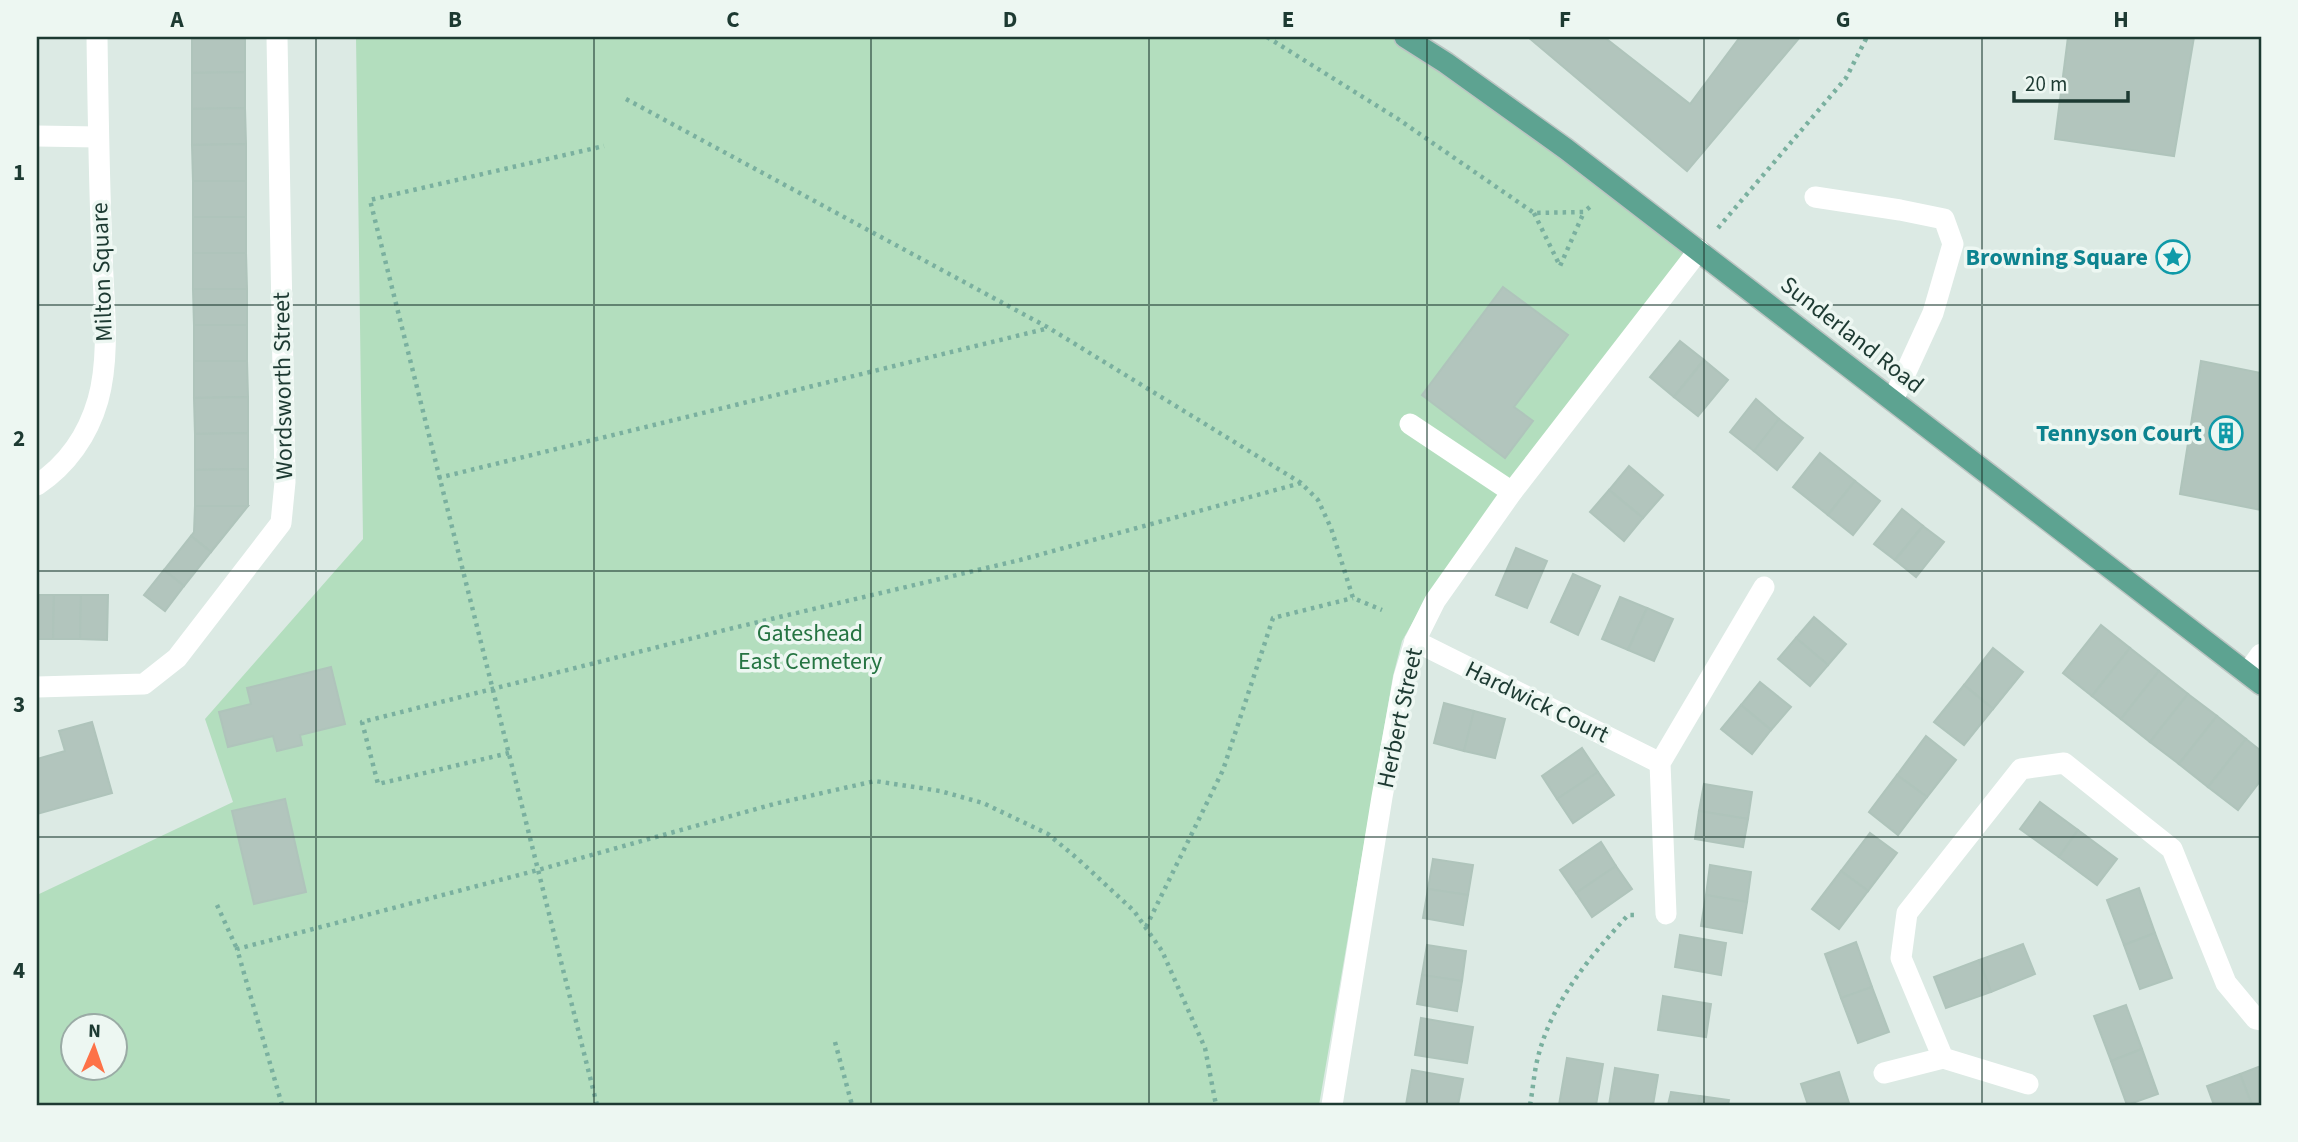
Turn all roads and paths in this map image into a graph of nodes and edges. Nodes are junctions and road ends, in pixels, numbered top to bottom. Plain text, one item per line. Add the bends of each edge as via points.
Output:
1 (97, 37) edge
2 (277, 37) edge
3 (1267, 37) edge
4 (1405, 37) edge
5 (1867, 37) edge
6 (626, 99) dead end
7 (37, 136) edge
8 (98, 137) junction
9 (604, 146) dead end
10 (1815, 197) dead end
11 (1591, 206) dead end
12 (1584, 212) junction
13 (1534, 213) junction
14 (1699, 250) junction
15 (1049, 328) junction
16 (1893, 400) junction
17 (1410, 424) dead end
18 (438, 478) junction
19 (1301, 483) junction
20 (37, 485) edge
21 (1512, 492) junction
22 (1764, 587) dead end
23 (1353, 598) junction
24 (1382, 610) dead end
25 (1415, 641) junction
26 (2261, 654) edge
27 (2254, 678) edge
28 (37, 687) edge
29 (493, 689) junction
30 (509, 753) junction
31 (1660, 762) junction
32 (538, 870) junction
33 (217, 905) dead end
34 (1666, 914) joint
35 (1146, 928) junction
36 (237, 949) junction
37 (2261, 1020) edge
38 (835, 1042) dead end
39 (1943, 1058) junction
40 (1884, 1073) dead end
41 (2028, 1084) dead end
42 (282, 1105) edge
43 (597, 1105) edge
44 (852, 1105) edge
45 (1216, 1105) edge
46 (1332, 1105) edge
47 (1530, 1105) edge

1 - 8 street, Milton Square
2 - 28 street, Wordsworth Street via 285,482 281,523 177,658 144,684
3 - 13 path
4 - 14 main road, Sunderland Road via 1446,62
5 - 14 path via 1846,78
6 - 15 path
7 - 8 street
8 - 20 street, Milton Square via 105,358 98,400 81,441 54,474
9 - 18 path via 370,200
10 - 16 street via 1944,219 1952,244 1933,313
11 - 12 path
12 - 13 path
12 - 13 path via 1560,267
14 - 16 main road, Sunderland Road
14 - 21 street, Herbert Street
15 - 18 path
15 - 19 path
16 - 27 main road, Sunderland Road
17 - 21 street
18 - 29 path
19 - 23 path via 1318,500 1331,528
19 - 29 path via 1020,560
21 - 25 street, Herbert Street via 1436,601
22 - 31 street
23 - 24 path
23 - 35 path via 1273,618 1223,770
25 - 31 street, Hardwick Court
25 - 46 street, Herbert Street via 1382,797
26 - 27 street
29 - 30 path
29 - 30 path via 362,722 378,784
30 - 32 path
31 - 34 street
32 - 35 path via 774,804 875,781 983,803 1048,834 1134,911
32 - 36 path
32 - 43 path
33 - 36 path
34 - 47 path via 1628,915 1590,957 1554,1011 1538,1056
35 - 45 path via 1162,951 1205,1048
36 - 42 path
37 - 39 street via 2226,983 2172,849 2064,763 2021,769 1907,913 1901,958
38 - 44 path
39 - 40 street
39 - 41 street

